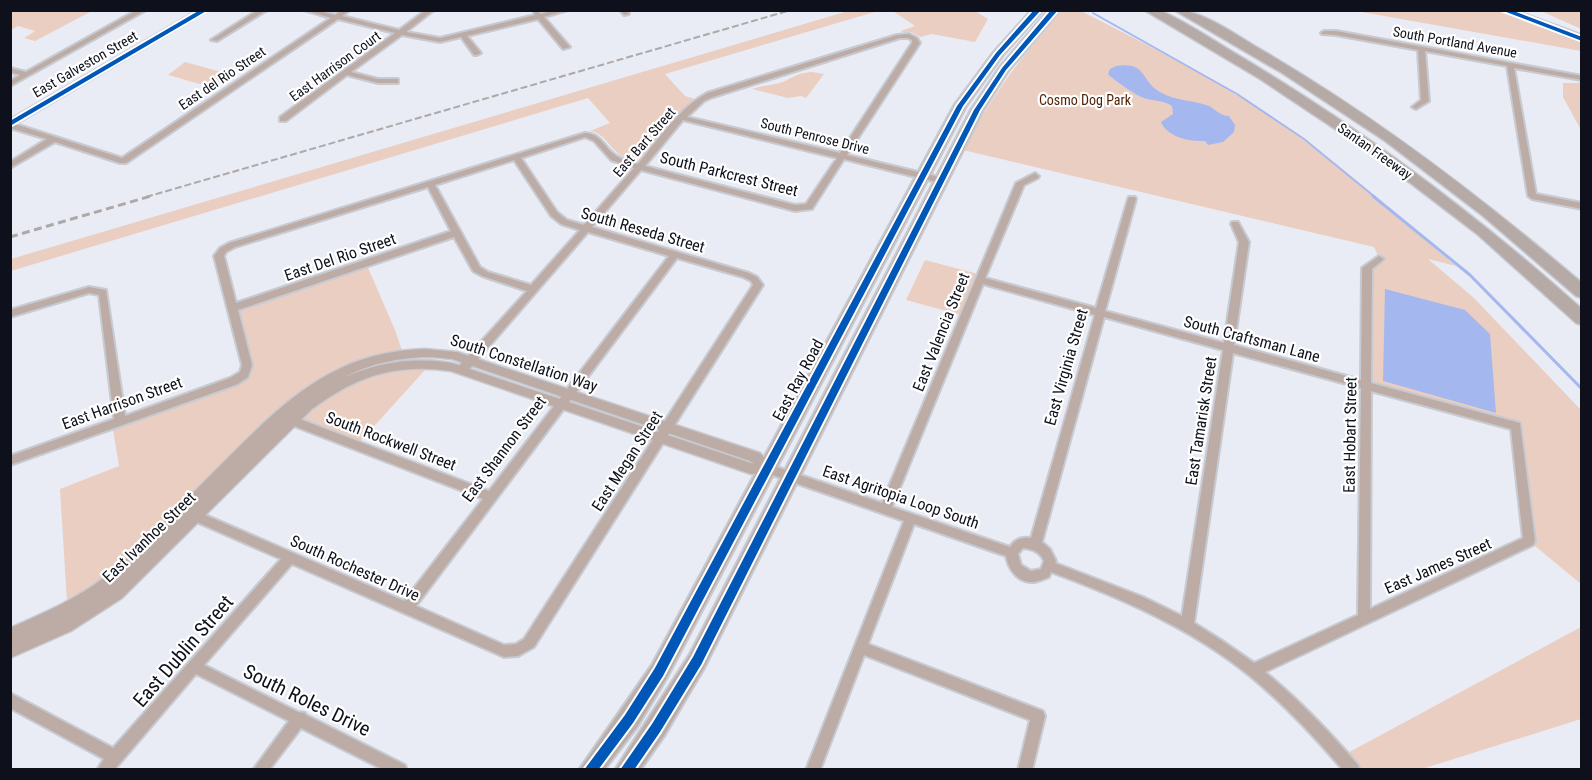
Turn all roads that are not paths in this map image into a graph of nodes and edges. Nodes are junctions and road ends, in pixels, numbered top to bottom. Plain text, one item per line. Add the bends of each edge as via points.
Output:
1 (143, 10) edge
2 (206, 10) edge
3 (264, 10) edge
4 (307, 10) edge
5 (347, 10) edge
6 (431, 10) edge
7 (565, 10) edge
8 (1038, 10) edge
9 (1055, 10) edge
10 (1149, 10) edge
11 (1179, 10) edge
12 (1504, 10) edge
13 (1521, 10) edge
14 (537, 14) edge
15 (336, 18) junction
16 (1581, 32) edge
17 (401, 33) junction
18 (1324, 33) dead end
19 (464, 36) junction
20 (1581, 39) edge
21 (215, 40) dead end
22 (566, 47) dead end
23 (1421, 48) junction
24 (477, 53) dead end
25 (1510, 64) junction
26 (10, 70) edge
27 (346, 73) junction
28 (27, 75) junction
29 (1581, 78) edge
30 (395, 81) dead end
31 (10, 84) edge
32 (1416, 108) dead end
33 (683, 117) junction
34 (283, 119) dead end
35 (10, 124) edge
36 (52, 140) junction
37 (516, 156) junction
38 (843, 157) junction
39 (10, 166) edge
40 (640, 166) junction
41 (923, 176) junction
42 (1035, 176) dead end
43 (940, 180) junction
44 (430, 183) junction
45 (1132, 199) dead end
46 (1581, 206) edge
47 (1235, 224) dead end
48 (585, 229) junction
49 (456, 233) junction
50 (674, 255) junction
51 (1379, 259) dead end
52 (980, 280) junction
53 (758, 282) joint
54 (532, 289) junction
55 (1581, 291) edge
56 (232, 308) junction
57 (1100, 313) junction
58 (10, 314) edge
59 (1581, 320) edge
60 (1229, 348) junction
61 (471, 360) junction
62 (462, 370) junction
63 (1367, 386) junction
64 (569, 394) junction
65 (560, 405) junction
66 (282, 418) junction
67 (120, 422) junction
68 (1516, 426) joint
69 (664, 433) junction
70 (10, 461) edge
71 (779, 472) junction
72 (491, 497) junction
73 (885, 509) junction
74 (183, 510) junction
75 (197, 516) junction
76 (911, 518) junction
77 (1035, 544) junction
78 (1012, 553) junction
79 (291, 557) junction
80 (1049, 566) junction
81 (407, 608) junction
82 (1364, 617) junction
83 (1187, 625) junction
84 (10, 636) edge
85 (860, 647) junction
86 (10, 651) edge
87 (516, 651) joint
88 (195, 667) junction
89 (1254, 670) junction
90 (13, 706) edge
91 (300, 718) junction
92 (115, 757) junction
93 (104, 770) edge
94 (260, 770) edge
95 (400, 770) edge
96 (590, 770) edge
97 (626, 770) edge
98 (813, 770) edge
99 (1025, 770) edge
100 (1353, 770) edge

1 - 28 street
2 - 35 street, East Galveston Street
3 - 21 street
4 - 15 street
5 - 15 street, East del Rio Street
6 - 17 street, East Harrison Court
7 - 14 street
8 - 41 main road, East Ray Road via 971,90
9 - 43 main road, East Ray Road via 991,88
10 - 59 highway, Santan Freeway via 1266,76 1371,147 1486,235
11 - 55 highway, Santan Freeway via 1359,117 1491,214
12 - 20 main road
13 - 16 main road
14 - 19 street
14 - 22 street
15 - 17 street
15 - 36 street, East del Rio Street via 123,161
17 - 19 street via 440,40
17 - 27 street, East Harrison Court
18 - 23 street, South Portland Avenue
19 - 24 street
23 - 25 street, South Portland Avenue
23 - 32 street via 1425,101
25 - 29 street, South Portland Avenue
25 - 46 street via 1532,196
26 - 28 street
27 - 30 street
27 - 34 street, East Harrison Court
28 - 31 street
33 - 38 street, South Penrose Drive
33 - 38 street, East Bart Street via 710,95 899,36 912,37 916,43
33 - 40 street, East Bart Street
35 - 36 street
36 - 39 street
37 - 40 street, South Parkcrest Street via 588,135 596,137 614,159
37 - 44 street
37 - 48 street, South Reseda Street via 556,217
38 - 40 street, South Parkcrest Street via 812,204 803,208
38 - 41 street, South Penrose Drive
40 - 48 street, East Bart Street
41 - 43 street, South Penrose Drive
41 - 71 main road, East Ray Road
42 - 52 street, East Valencia Street via 1020,183
43 - 71 main road, East Ray Road
44 - 49 street
44 - 56 street via 232,245 219,258
45 - 57 street, East Virginia Street
47 - 60 street, East Tamarisk Street via 1244,242
48 - 50 street, South Reseda Street
48 - 54 street, East Bart Street
49 - 54 street via 478,270
49 - 56 street, East Del Rio Street
50 - 53 street, South Reseda Street
50 - 64 street, East Shannon Street
51 - 63 street, East Hobart Street via 1367,268
52 - 57 street, South Craftsman Lane
52 - 73 street, East Valencia Street
53 - 69 street, East Megan Street via 757,290
54 - 61 street, East Bart Street
56 - 67 street, East Harrison Street via 247,366 243,374 234,381
57 - 60 street, South Craftsman Lane
57 - 77 street, East Virginia Street
58 - 67 street via 89,290 98,289 104,294
60 - 63 street, South Craftsman Lane
60 - 83 street, East Tamarisk Street
61 - 62 street, East Bart Street
61 - 64 street, South Constellation Way
61 - 66 street, South Constellation Way via 429,353 369,361 316,386
62 - 65 street, South Constellation Way
62 - 66 street, South Constellation Way via 431,364 374,370 338,385
63 - 68 street, South Craftsman Lane
63 - 82 street, East Hobart Street
64 - 65 street, East Shannon Street
64 - 69 street, South Constellation Way
65 - 69 street, South Constellation Way
65 - 72 street, East Shannon Street
66 - 72 street, South Rockwell Street
66 - 74 street, East Ivanhoe Street
66 - 75 street, East Ivanhoe Street
67 - 70 street, East Harrison Street
68 - 82 street, East James Street via 1529,541
69 - 71 street, South Constellation Way via 751,470
69 - 87 street, East Megan Street via 531,640
71 - 73 street, East Agritopia Loop South
71 - 96 main road, East Ray Road via 629,718
71 - 97 main road, East Ray Road via 697,661
72 - 81 street, East Shannon Street
73 - 76 street, East Agritopia Loop South
74 - 75 street, South Rochester Drive
74 - 84 street, East Ivanhoe Street via 95,594
75 - 79 street, South Rochester Drive
75 - 86 street, East Ivanhoe Street via 117,593 66,626
76 - 78 street, East Agritopia Loop South
76 - 85 street
77 - 78 street via 1018,545
77 - 80 street via 1048,556
78 - 80 street via 1012,564 1026,576 1041,576
79 - 81 street, South Rochester Drive
79 - 88 street, East Dublin Street
80 - 83 street via 1107,586
81 - 87 street, South Rochester Drive via 504,651
82 - 89 street, East James Street
83 - 89 street
85 - 98 street
85 - 99 street via 1038,716
88 - 91 street, South Roles Drive
88 - 92 street, East Dublin Street
89 - 100 street via 1316,727
90 - 92 street
91 - 94 street
91 - 95 street, South Roles Drive
92 - 93 street, East Dublin Street

